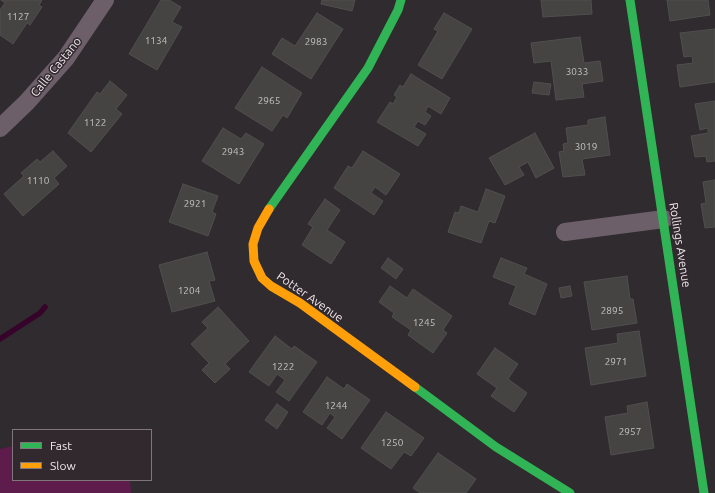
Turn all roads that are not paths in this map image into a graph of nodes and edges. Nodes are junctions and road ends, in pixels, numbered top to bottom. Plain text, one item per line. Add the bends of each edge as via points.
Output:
1 (105, 0) edge
2 (401, 0) edge
3 (630, 0) edge
4 (0, 128) edge
5 (664, 219) junction
6 (565, 232) dead end
7 (570, 493) edge
8 (704, 493) edge

1 - 4 street, Calle Castano via 66,58
2 - 7 street, Potter Avenue via 368,68 262,222 253,244 254,261 262,278 271,286 300,304 496,447
3 - 5 street, Rollings Avenue
5 - 6 street
5 - 8 street, Rollings Avenue

